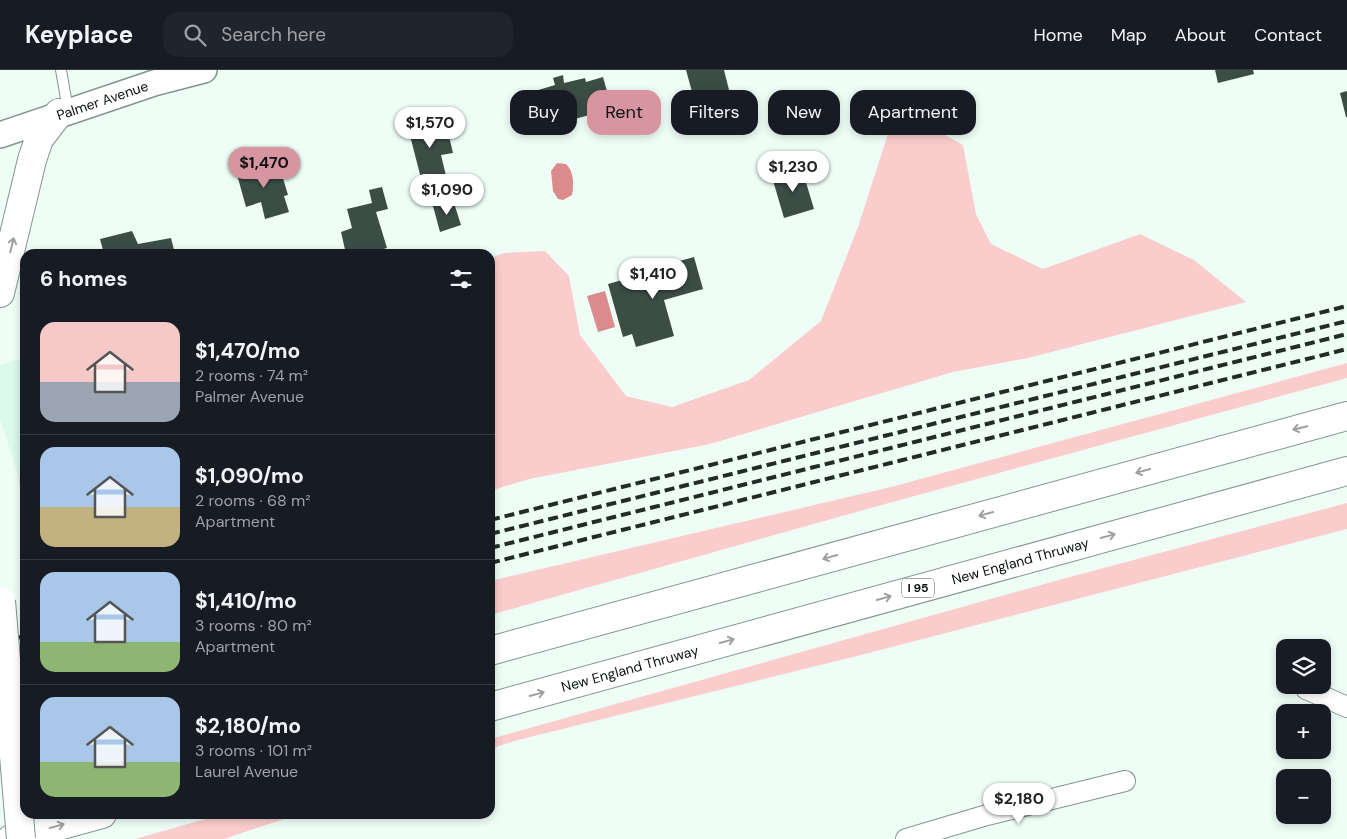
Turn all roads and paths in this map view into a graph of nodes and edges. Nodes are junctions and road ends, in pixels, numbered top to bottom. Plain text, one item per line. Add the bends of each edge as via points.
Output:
1 (61, 70) edge
2 (204, 70) edge
3 (64, 112) junction
4 (0, 135) edge
5 (0, 293) edge
6 (1347, 416) edge
7 (1347, 471) edge
8 (0, 596) edge
9 (495, 650) edge
10 (1317, 694) edge
11 (495, 706) edge
12 (1347, 707) edge
13 (6, 729) edge
14 (20, 781) edge
15 (1125, 782) dead end
16 (0, 787) edge
17 (84, 819) edge
18 (11, 839) edge
19 (21, 839) edge
20 (906, 839) edge

1 - 3 lane
2 - 3 street, Palmer Avenue
3 - 4 street, Palmer Avenue
5 -> 3 main road via 39,139
6 -> 9 main road
11 -> 7 main road, New England Thruway / I 95
8 - 13 main road, bridge
10 - 12 street
13 - 19 main road, bridge
14 - 16 main road
15 - 20 street via 987,815
18 -> 17 main road

